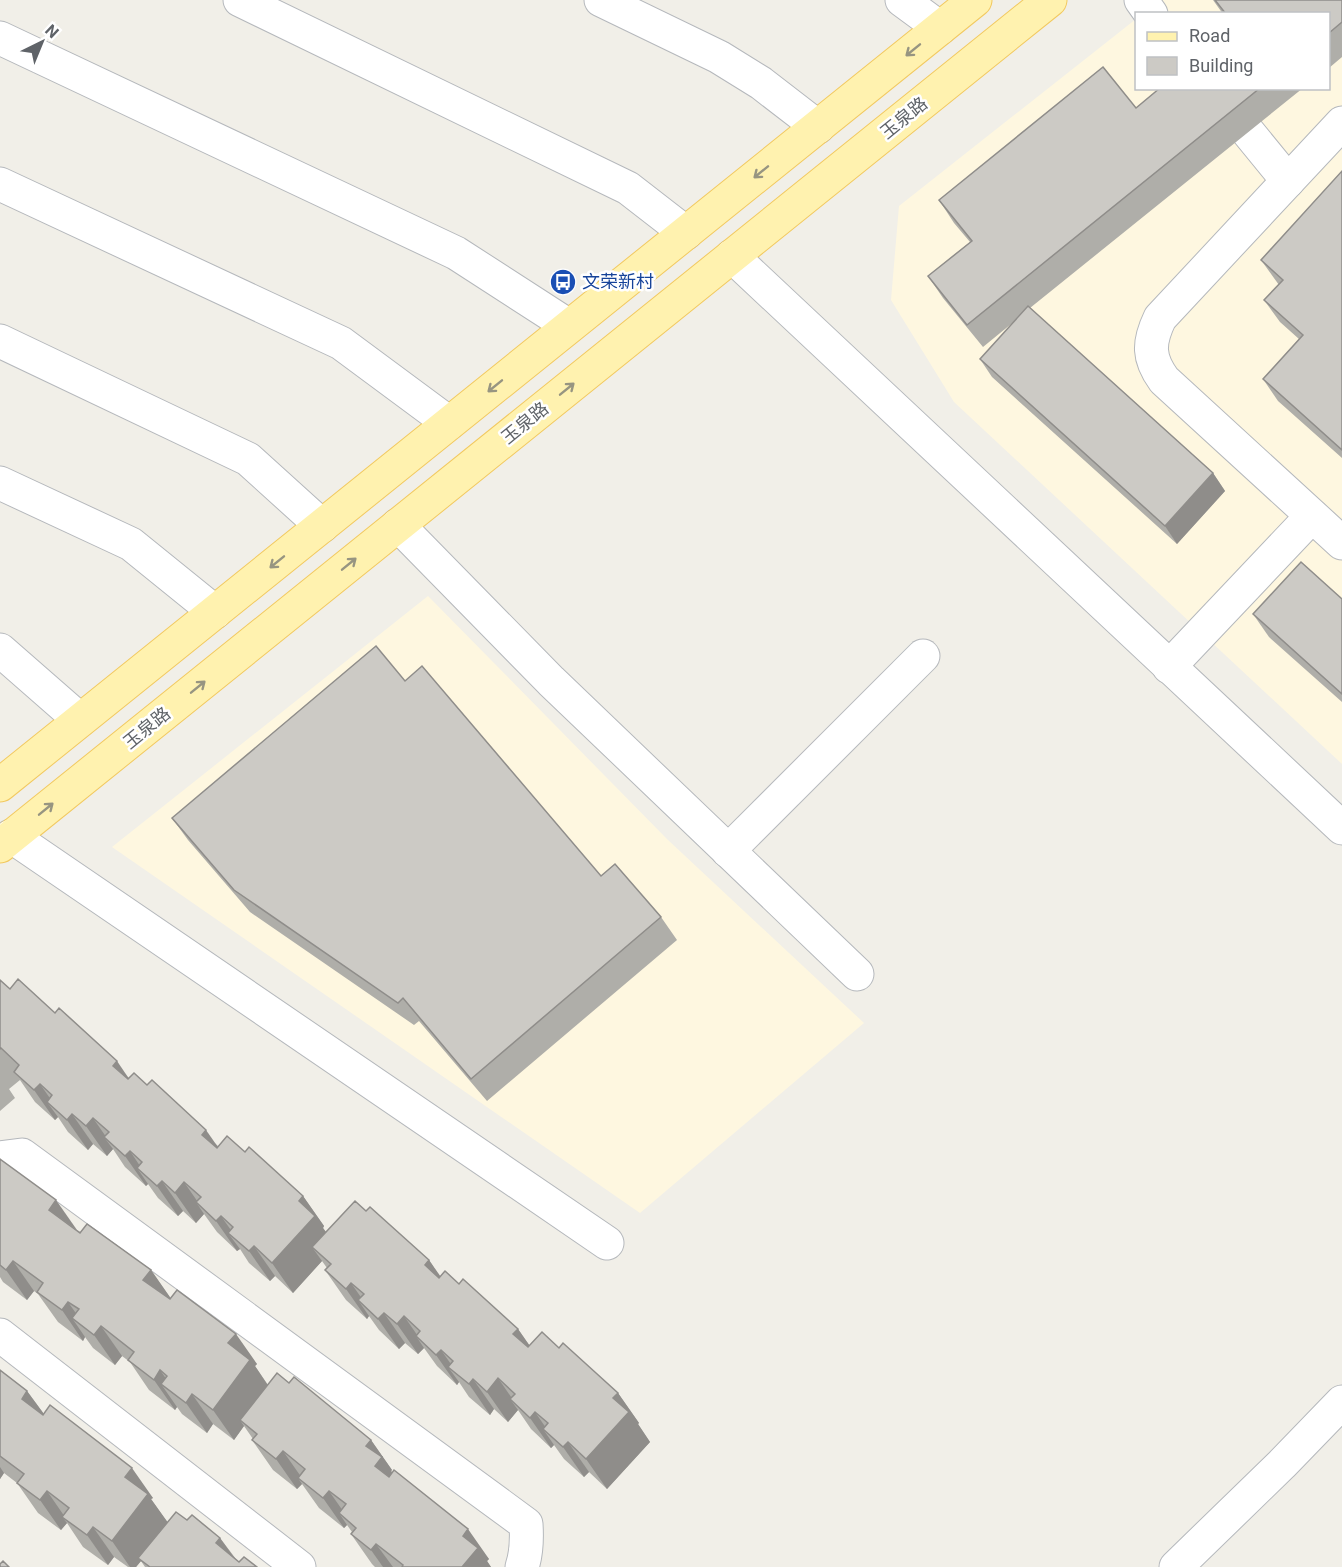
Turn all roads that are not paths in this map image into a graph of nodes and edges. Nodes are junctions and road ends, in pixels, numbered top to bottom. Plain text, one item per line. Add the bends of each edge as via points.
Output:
1 (240, 0) edge
2 (601, 0) edge
3 (902, 0) edge
4 (975, 0) edge
5 (1050, 0) edge
6 (1140, 0) edge
7 (1149, 12) edge
8 (940, 28) junction
9 (0, 38) edge
10 (1214, 90) edge
11 (1342, 123) edge
12 (818, 126) junction
13 (1288, 181) junction
14 (0, 184) edge
15 (686, 233) junction
16 (732, 256) junction
17 (569, 326) junction
18 (0, 341) edge
19 (449, 423) junction
20 (0, 483) edge
21 (1312, 516) junction
22 (398, 525) junction
23 (322, 526) junction
24 (1342, 543) edge
25 (215, 612) junction
26 (0, 650) edge
27 (923, 656) dead end
28 (1169, 668) junction
29 (80, 720) junction
30 (0, 785) edge
31 (1342, 828) edge
32 (6, 841) edge
33 (728, 851) junction
34 (858, 974) dead end
35 (0, 1158) edge
36 (606, 1243) dead end
37 (0, 1335) edge
38 (1342, 1402) edge
39 (299, 1567) edge
40 (522, 1567) edge
41 (1176, 1567) edge

1 - 15 street via 628,188
2 - 12 street via 719,57
3 - 8 street
4 - 8 main road
5 - 16 main road, 玉泉路
6 - 7 street
8 -> 12 main road
9 - 17 street via 456,253
10 - 13 street
11 - 13 street
12 -> 15 main road
13 - 21 street via 1160,318 1151,353 1164,380
14 - 19 street via 341,343
15 - 17 main road
22 -> 16 main road, 玉泉路
16 - 28 street
17 -> 19 main road
18 - 23 street via 248,459
19 - 23 main road
20 - 25 street via 131,544
21 - 24 street
21 - 28 street
32 -> 22 main road, 玉泉路
22 - 33 street via 551,681
23 -> 25 main road
25 - 29 main road
26 - 29 street
27 - 33 street
28 - 31 street
29 - 30 main road
32 - 36 street
33 - 34 street
35 - 40 street via 22,1155 526,1524 526,1557
37 - 39 street via 207,1516
38 - 41 street

